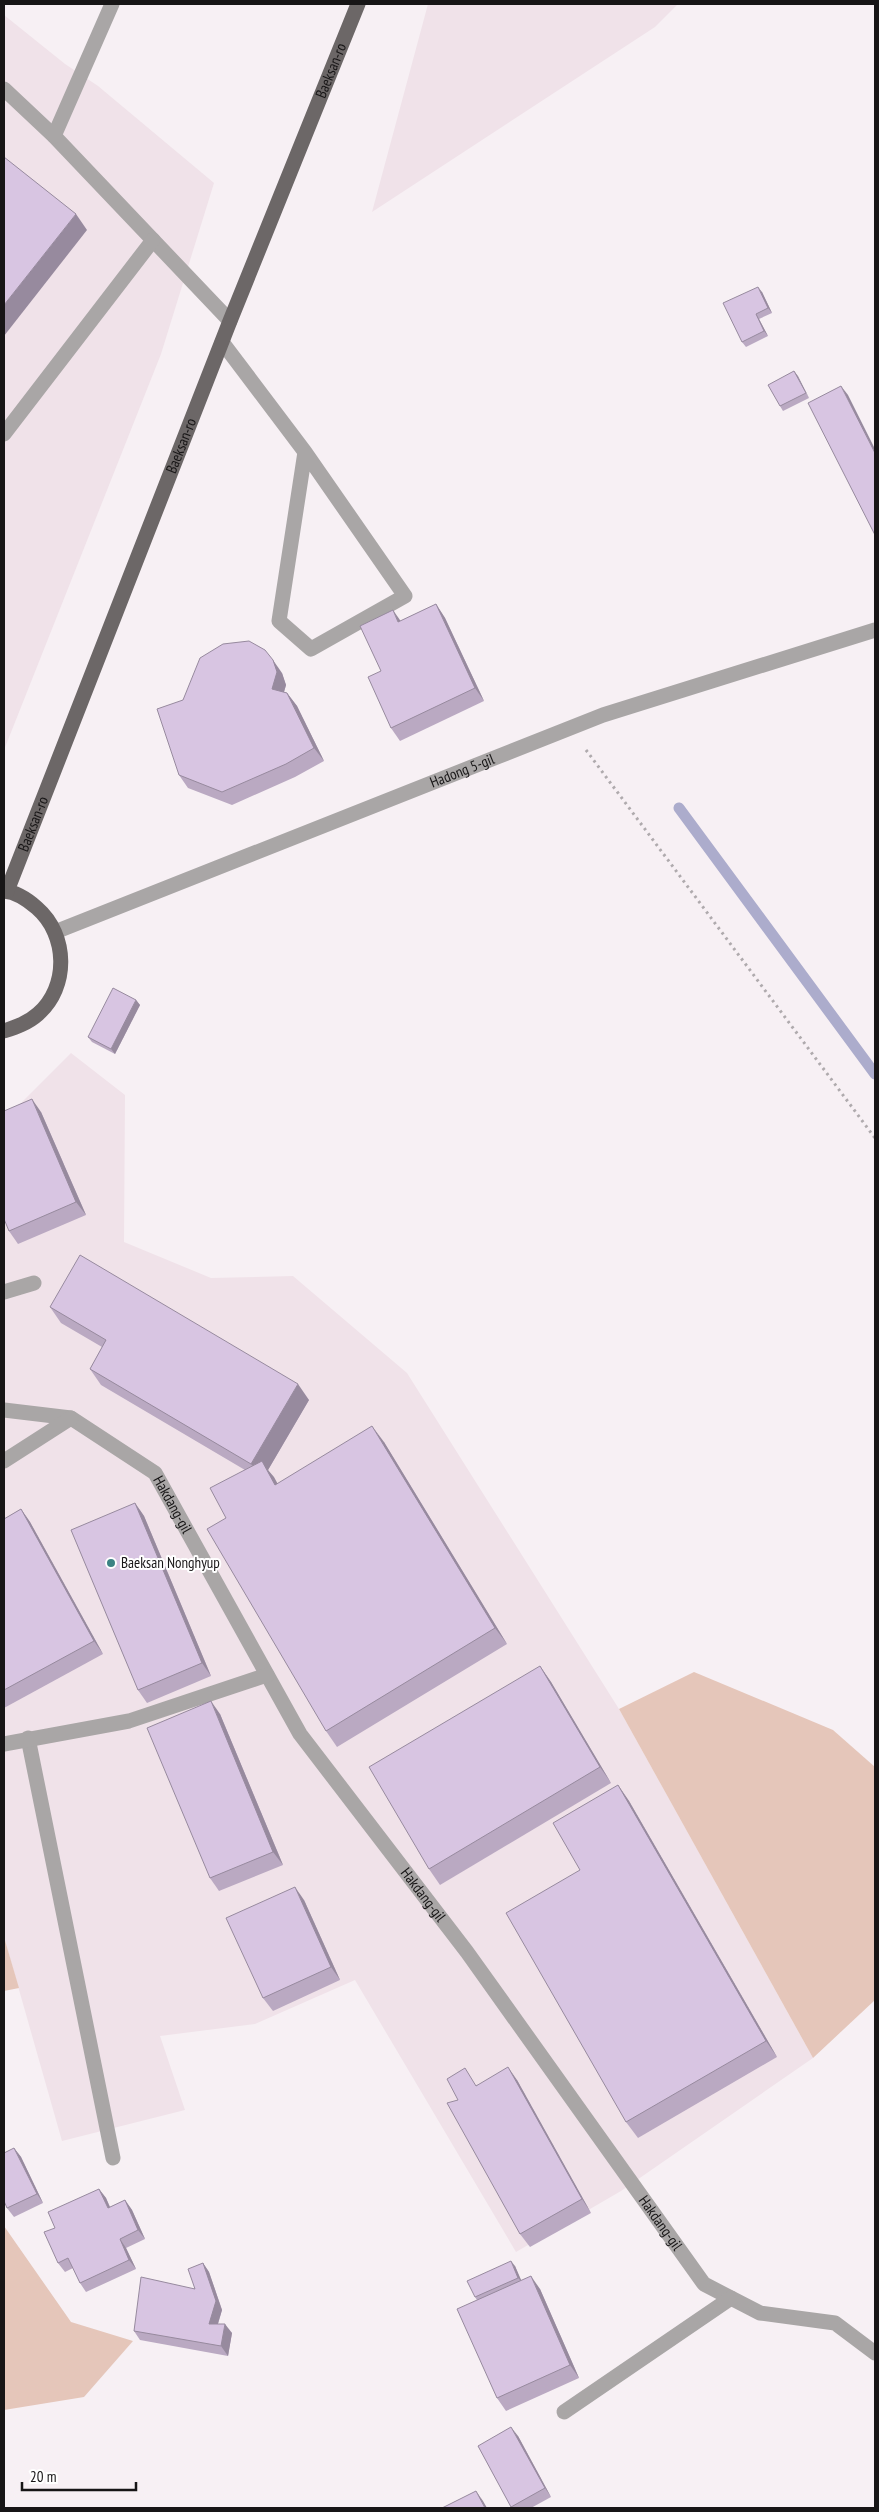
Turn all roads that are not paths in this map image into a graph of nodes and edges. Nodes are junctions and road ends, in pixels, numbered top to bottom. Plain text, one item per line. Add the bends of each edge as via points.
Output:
1 (112, 4) edge
2 (358, 4) edge
3 (4, 89) edge
4 (54, 136) junction
5 (153, 240) junction
6 (230, 321) junction
7 (222, 342) junction
8 (4, 434) edge
9 (305, 452) junction
10 (875, 630) edge
11 (6, 891) edge
12 (55, 932) junction
13 (4, 1031) edge
14 (34, 1283) dead end
15 (4, 1292) edge
16 (4, 1410) edge
17 (71, 1418) junction
18 (4, 1461) edge
19 (267, 1674) junction
20 (28, 1738) junction
21 (4, 1744) edge
22 (113, 2158) dead end
23 (731, 2298) junction
24 (875, 2353) edge
25 (564, 2412) dead end

1 - 4 street
2 - 6 main road, Baeksan-ro
3 - 4 street
4 - 5 street
5 - 6 street
5 - 8 street
6 - 7 main road, Baeksan-ro
7 - 9 street
7 - 11 main road, Baeksan-ro
9 - 9 street via 279,621 311,649 405,596
10 - 12 street, Hadong 5-gil via 603,715
11 - 12 main road via 27,900 44,914
12 - 13 main road via 61,953 60,976 52,996 39,1013 20,1026
14 - 15 street
16 - 17 street, Hakdang-gil
17 - 18 street
17 - 19 street, Hakdang-gil via 155,1473
19 - 20 street via 129,1721
19 - 23 street, Hakdang-gil via 300,1734 467,1952 704,2284
20 - 21 street
20 - 22 street
23 - 24 street, Hakdang-gil via 760,2313 835,2323
23 - 25 street

